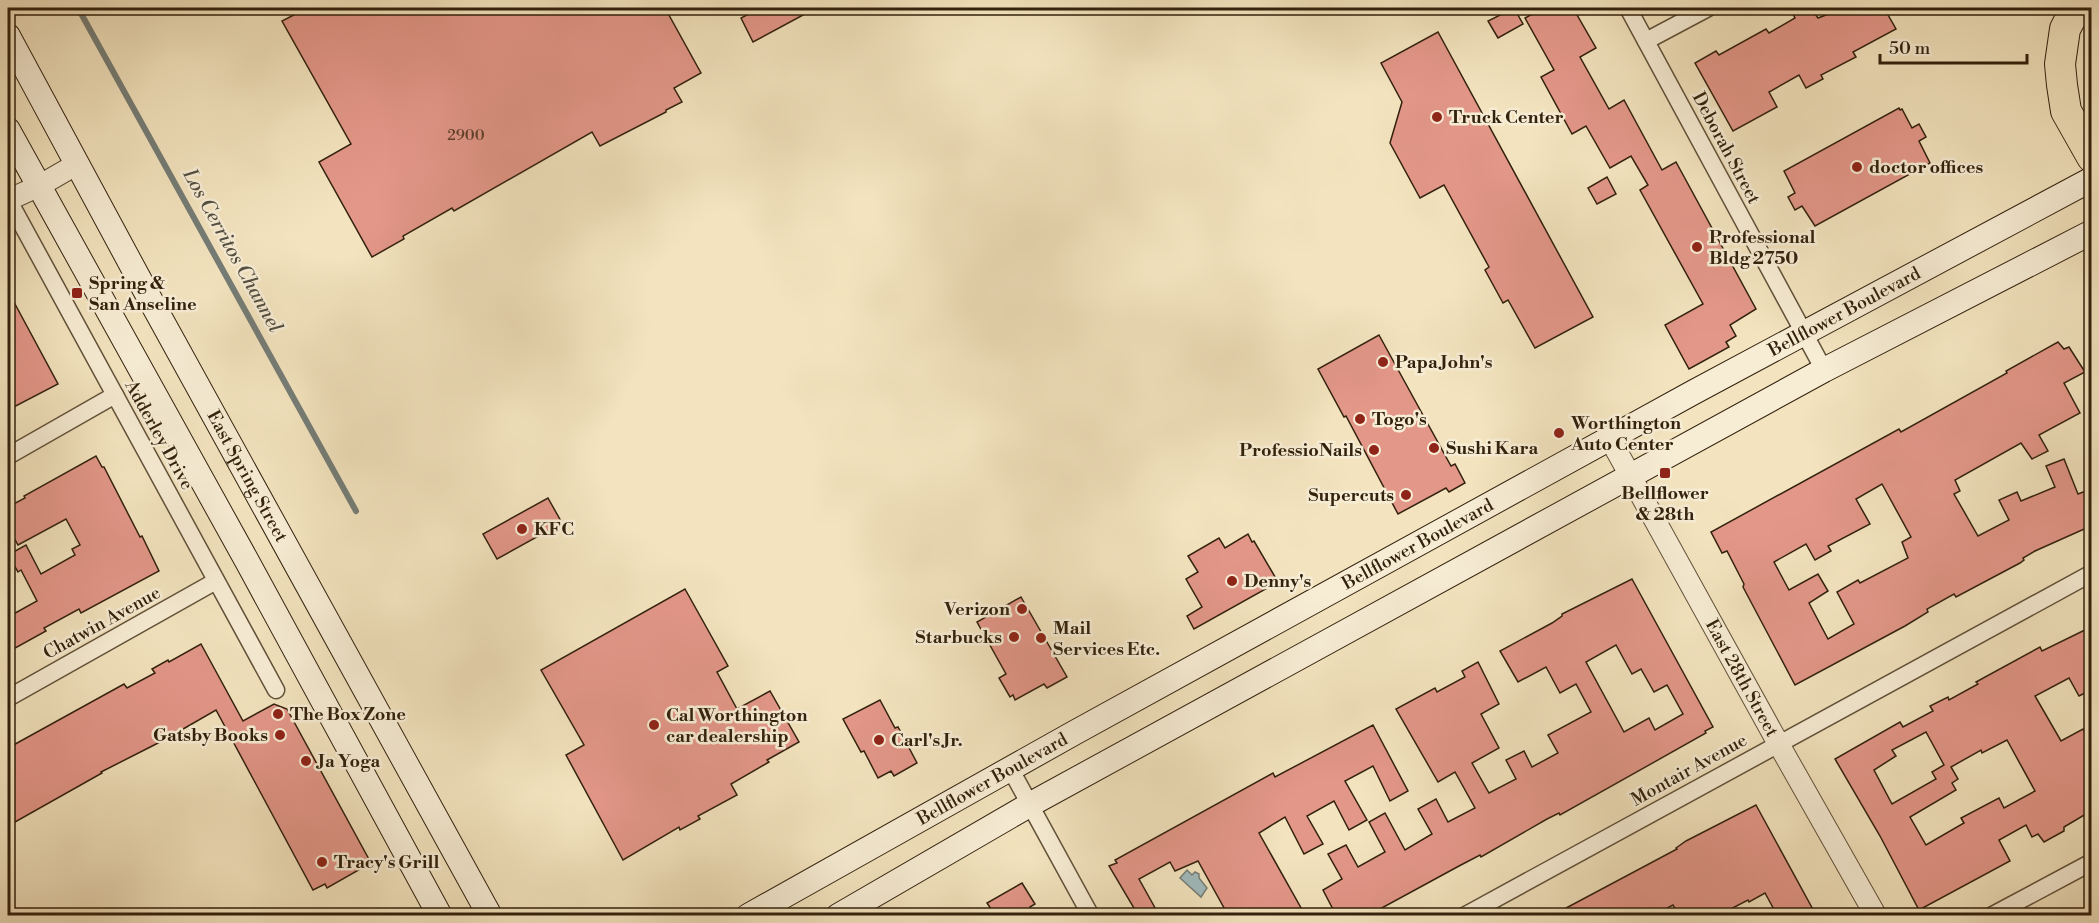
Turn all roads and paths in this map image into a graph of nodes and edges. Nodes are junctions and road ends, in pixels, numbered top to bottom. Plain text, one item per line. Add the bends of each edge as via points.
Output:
1 (1628, 8) edge
2 (1708, 8) edge
3 (2076, 8) edge
4 (8, 36) edge
5 (1646, 41) junction
6 (8, 130) edge
7 (2091, 157) edge
8 (77, 164) junction
9 (2091, 179) edge
10 (39, 186) junction
11 (8, 200) edge
12 (2091, 232) edge
13 (1803, 333) junction
14 (1824, 370) junction
15 (115, 395) junction
16 (1610, 439) junction
17 (8, 456) edge
18 (1631, 476) junction
19 (2091, 573) edge
20 (216, 581) junction
21 (276, 690) dead end
22 (8, 698) edge
23 (1778, 743) junction
24 (1011, 770) junction
25 (1031, 804) junction
26 (2091, 862) edge
27 (440, 915) edge
28 (490, 915) edge
29 (748, 915) edge
30 (838, 915) edge
31 (1091, 915) edge
32 (1464, 915) edge
33 (1876, 915) edge
34 (1991, 915) edge

1 - 5 street, Deborah Street
2 - 5 street
3 - 7 highway via 2065,29 2060,64 2062,85 2066,111
4 - 8 main road, East Spring Street
5 - 13 street, Deborah Street
6 - 10 main road
8 - 10 street
8 - 28 main road, East Spring Street
9 - 13 main road, Bellflower Boulevard
10 - 11 street
10 - 27 main road
11 - 15 street, Adderley Drive
12 - 14 main road
13 - 14 street, Deborah Street
13 - 16 main road, Bellflower Boulevard
14 - 18 main road
15 - 17 street
15 - 20 street, Adderley Drive
16 - 18 street, East 28th Street
16 - 24 main road, Bellflower Boulevard
18 - 23 street, East 28th Street
18 - 25 main road
19 - 23 street, Montair Avenue
20 - 21 street, Adderley Drive
20 - 22 street, Chatwin Avenue
23 - 32 street, Montair Avenue
23 - 33 street, East 28th Street
24 - 25 street
24 - 29 main road, Bellflower Boulevard
25 - 30 main road
25 - 31 street
26 - 34 street

